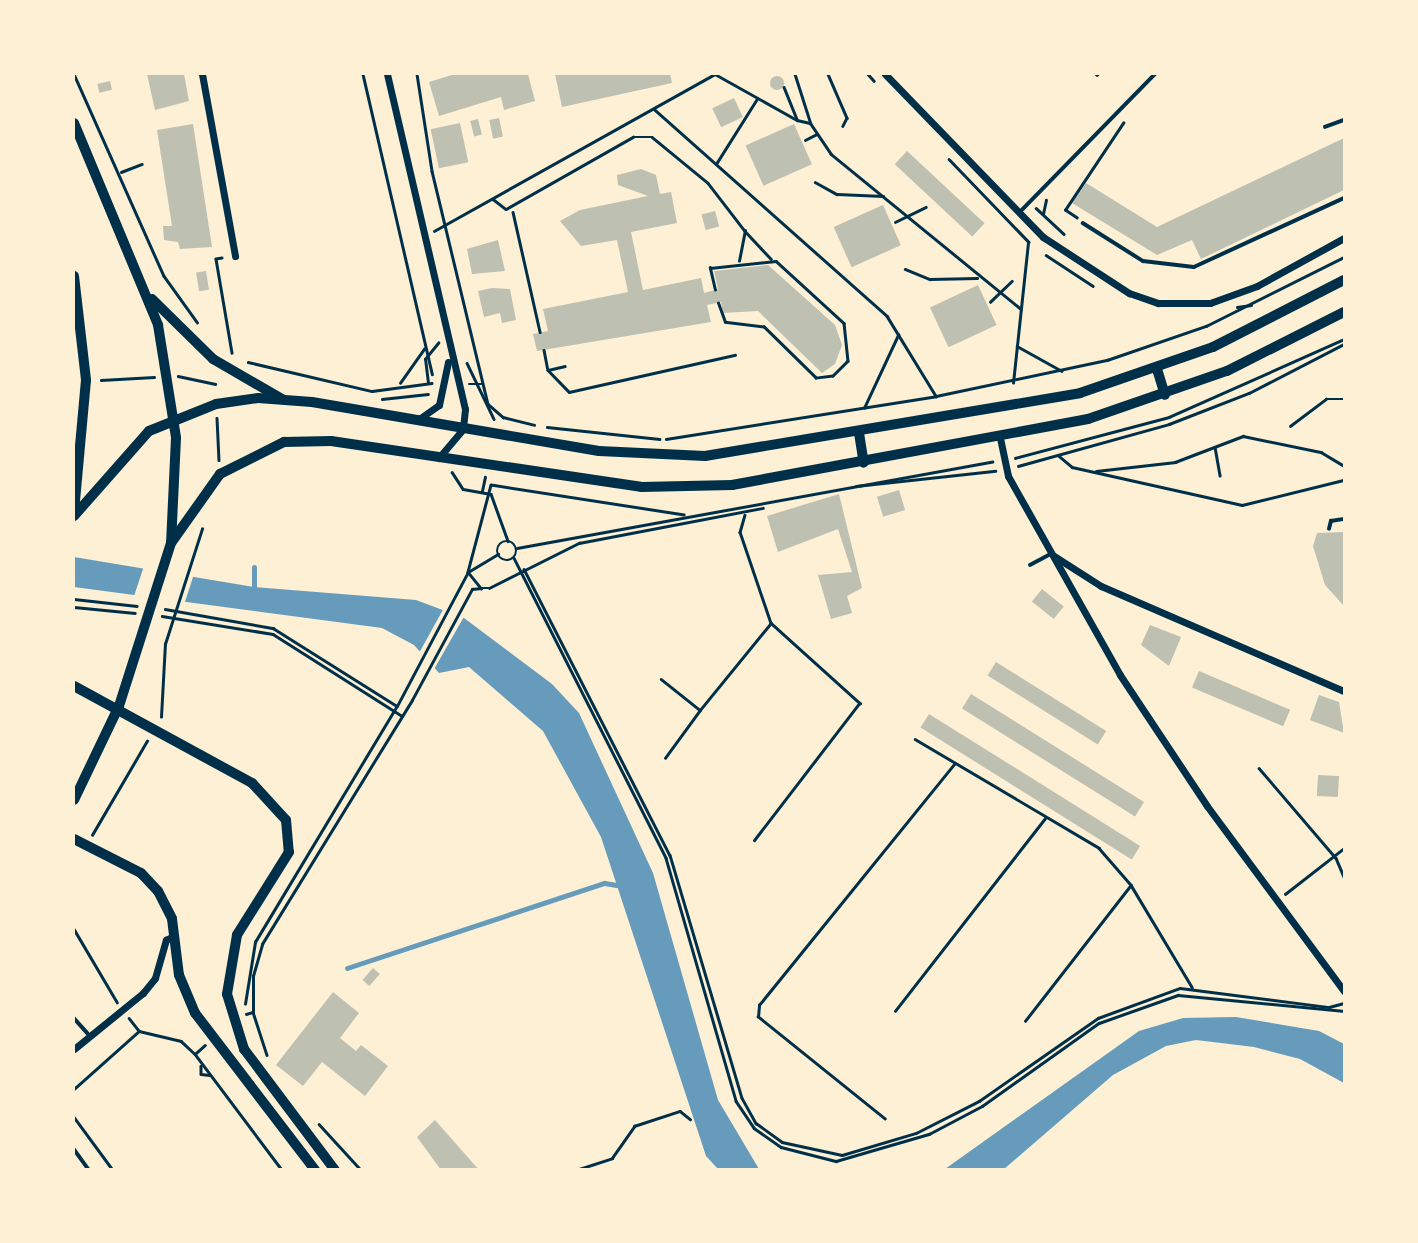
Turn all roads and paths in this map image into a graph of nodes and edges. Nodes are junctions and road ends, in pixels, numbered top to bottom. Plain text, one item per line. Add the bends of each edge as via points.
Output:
1 (74, 74) edge
2 (202, 74) edge
3 (363, 74) edge
4 (387, 74) edge
5 (417, 74) edge
6 (795, 74) edge
7 (828, 74) edge
8 (885, 74) edge
9 (1155, 74) edge
10 (74, 80) edge
11 (80, 85) junction
12 (784, 87) dead end
13 (758, 98) junction
14 (653, 108) junction
15 (1128, 117) dead end
16 (797, 120) junction
17 (1345, 120) edge
18 (74, 123) edge
19 (811, 124) junction
20 (843, 127) dead end
21 (1325, 127) dead end
22 (817, 134) junction
23 (806, 140) dead end
24 (142, 164) dead end
25 (716, 164) junction
26 (121, 173) junction
27 (815, 182) dead end
28 (883, 196) junction
29 (492, 198) junction
30 (1345, 198) edge
31 (1046, 200) dead end
32 (926, 207) dead end
33 (513, 212) dead end
34 (1018, 214) junction
35 (1042, 214) dead end
36 (906, 216) junction
37 (895, 222) dead end
38 (1083, 223) joint
39 (446, 225) junction
40 (745, 231) junction
41 (422, 236) junction
42 (1345, 238) edge
43 (1028, 242) dead end
44 (235, 256) dead end
45 (1345, 257) edge
46 (216, 259) dead end
47 (771, 259) junction
48 (737, 263) junction
49 (905, 269) dead end
50 (74, 276) edge
51 (977, 278) junction
52 (1345, 280) edge
53 (1012, 281) dead end
54 (715, 290) dead end
55 (148, 296) junction
56 (1000, 298) junction
57 (990, 302) dead end
58 (718, 303) dead end
59 (1021, 309) junction
60 (1345, 312) edge
61 (201, 327) dead end
62 (540, 332) dead end
63 (898, 335) junction
64 (444, 336) junction
65 (1345, 344) edge
66 (1017, 346) junction
67 (424, 349) junction
68 (224, 350) dead end
69 (544, 350) dead end
70 (232, 355) junction
71 (448, 355) junction
72 (735, 355) dead end
73 (427, 356) junction
74 (565, 366) dead end
75 (1157, 369) junction
76 (548, 370) junction
77 (1062, 371) junction
78 (220, 372) dead end
79 (159, 376) dead end
80 (183, 376) dead end
81 (95, 380) dead end
82 (400, 383) junction
83 (428, 383) junction
84 (1013, 383) junction
85 (215, 384) junction
86 (459, 384) junction
87 (483, 384) junction
88 (215, 393) dead end
89 (1165, 395) junction
90 (936, 396) junction
91 (282, 399) junction
92 (1345, 399) edge
93 (864, 408) junction
94 (363, 411) junction
95 (175, 416) junction
96 (217, 416) dead end
97 (503, 417) junction
98 (415, 421) junction
99 (1290, 426) dead end
100 (463, 429) junction
101 (859, 433) junction
102 (501, 435) junction
103 (1000, 438) junction
104 (1217, 444) junction
105 (442, 458) junction
106 (219, 460) dead end
107 (864, 463) junction
108 (496, 466) junction
109 (1345, 466) edge
110 (1094, 472) junction
111 (954, 475) dead end
112 (1220, 476) dead end
113 (1345, 480) edge
114 (493, 485) junction
115 (489, 492) junction
116 (773, 505) junction
117 (74, 515) edge
118 (745, 515) junction
119 (688, 516) junction
120 (1345, 519) edge
121 (202, 529) dead end
122 (1329, 529) dead end
123 (508, 541) junction
124 (171, 543) junction
125 (517, 548) junction
126 (498, 554) junction
127 (1051, 554) junction
128 (514, 558) junction
129 (1030, 565) dead end
130 (524, 569) junction
131 (468, 572) junction
132 (519, 572) junction
133 (481, 588) junction
134 (74, 599) edge
135 (74, 607) edge
136 (140, 613) dead end
137 (152, 615) dead end
138 (771, 623) junction
139 (661, 679) dead end
140 (74, 686) edge
141 (1345, 691) edge
142 (412, 700) dead end
143 (119, 706) junction
144 (397, 706) junction
145 (700, 710) junction
146 (395, 711) junction
147 (402, 716) dead end
148 (155, 726) junction
149 (915, 739) dead end
150 (665, 758) dead end
151 (955, 763) junction
152 (1259, 768) dead end
153 (74, 800) edge
154 (1045, 818) junction
155 (74, 839) edge
156 (755, 840) dead end
157 (86, 845) junction
158 (1345, 848) edge
159 (1336, 858) junction
160 (1345, 877) edge
161 (1132, 886) junction
162 (1275, 900) junction
163 (175, 935) junction
164 (1192, 987) junction
165 (1345, 991) edge
166 (1345, 1002) edge
167 (1345, 1011) edge
168 (253, 1012) dead end
169 (895, 1012) dead end
170 (231, 1013) junction
171 (74, 1017) edge
172 (1025, 1021) dead end
173 (139, 1031) dead end
174 (206, 1031) junction
175 (89, 1036) junction
176 (188, 1045) dead end
177 (74, 1049) edge
178 (195, 1054) dead end
179 (270, 1062) dead end
180 (202, 1065) junction
181 (209, 1075) junction
182 (74, 1089) edge
183 (74, 1117) edge
184 (313, 1119) dead end
185 (690, 1119) dead end
186 (885, 1119) dead end
187 (74, 1149) edge
188 (89, 1170) edge
189 (113, 1170) edge
190 (282, 1170) edge
191 (315, 1170) edge
192 (335, 1170) edge
193 (361, 1170) edge
194 (576, 1170) edge

1 - 11 path
2 - 44 street
3 - 67 path
4 - 41 street
5 - 39 path
6 - 19 path
7 - 20 path via 847,118
8 - 34 street
9 - 34 lane
10 - 11 path
11 - 26 path
12 - 16 path
13 - 14 path via 715,74
13 - 16 path
13 - 25 path
14 - 25 path
14 - 29 path
15 - 38 path via 1065,210
16 - 19 path
17 - 21 lane
18 - 55 main road
19 - 22 path
22 - 23 path
22 - 28 path via 831,155
24 - 26 path
25 - 63 path via 887,317
26 - 61 path via 164,276
27 - 28 path via 836,194
28 - 36 path
29 - 39 path
29 - 40 path via 506,209 633,138 652,137 708,183
30 - 38 lane via 1194,267 1143,261
31 - 35 path
32 - 36 path
33 - 62 path
34 - 42 street via 1102,279 1158,303 1185,305 1235,296
36 - 37 path
36 - 51 path
39 - 41 path
39 - 87 path
40 - 47 path
40 - 48 path
41 - 64 street
43 - 59 path
45 - 77 path via 1206,326
46 - 70 path
47 - 48 path
47 - 58 path via 848,328 850,353 839,372 822,379 810,376 764,327 724,322
48 - 54 path via 710,268
49 - 51 path via 930,279
50 - 117 main road via 86,380
51 - 56 path
52 - 75 main road via 1242,334
53 - 56 path
55 - 91 main road via 213,359
55 - 95 main road
56 - 57 path
56 - 59 path
59 - 66 path
60 - 89 main road via 1252,360
63 - 90 path
63 - 93 path
64 - 71 street
64 - 73 path
65 - 110 path via 1225,403 1059,455 1064,464
66 - 77 path
66 - 84 path
67 - 73 path
67 - 82 path
68 - 70 path
69 - 76 path
70 - 82 path via 372,391
71 - 86 street
71 - 98 street via 444,394
72 - 76 path via 569,392
73 - 83 path via 434,383
74 - 76 path
75 - 89 main road
75 - 101 main road via 1035,404
77 - 84 path
78 - 85 path
79 - 81 path
80 - 85 path
82 - 83 path
83 - 94 path via 431,394 379,399
84 - 90 path
85 - 88 path
86 - 87 path
86 - 100 street
87 - 97 path via 488,404
89 - 103 main road
90 - 93 path
91 - 94 main road
91 - 95 main road via 216,404
92 - 99 path via 1326,398
93 - 97 path via 694,439
94 - 98 main road
95 - 117 main road via 138,439
95 - 124 main road
96 - 106 path
97 - 102 path
98 - 100 main road
100 - 102 main road
100 - 105 street
101 - 102 main road via 669,457
101 - 107 main road
103 - 107 main road
103 - 127 street via 1008,476
104 - 109 path via 1229,437 1263,439 1321,452
104 - 110 path via 1175,462
104 - 112 path
105 - 108 main road
105 - 115 path via 463,488
105 - 124 main road via 321,440 267,446 214,480
107 - 108 main road via 682,489
108 - 114 path
110 - 113 path via 1242,505
111 - 116 path via 848,486
114 - 115 path
114 - 119 path
115 - 123 path
115 - 131 path
116 - 118 path
116 - 119 path
118 - 130 path via 579,542
118 - 138 path via 740,532
119 - 125 path
120 - 122 lane via 1331,521
121 - 148 path via 165,644 165,712
123 - 125 path
123 - 126 path
124 - 143 main road
125 - 128 path
126 - 128 path
126 - 131 path
127 - 129 lane
127 - 141 street via 1101,586
127 - 162 street via 1170,753
128 - 132 path
130 - 132 path
130 - 164 path via 670,855 742,1098 768,1134 825,1156 916,1133 963,1111 1098,1018
131 - 133 path
131 - 144 path
132 - 133 path
132 - 167 path via 666,858 736,1101 754,1128 781,1147 836,1161 929,1134 982,1106 1099,1023 1178,995
133 - 142 path via 472,589
134 - 144 path via 259,623
135 - 136 path
137 - 146 path via 273,634
138 - 145 path
138 - 156 path via 860,703
139 - 145 path
140 - 143 main road
143 - 148 main road
143 - 153 main road
144 - 146 path
145 - 150 path
146 - 147 path
146 - 170 path via 255,942 246,1003
148 - 157 path
148 - 170 main road via 266,793 289,829 284,864 233,949
149 - 151 path
151 - 154 path
151 - 186 path via 759,1004 758,1017
152 - 159 path
154 - 161 path via 1099,848
154 - 169 path
155 - 157 main road
157 - 163 main road via 150,881
158 - 159 path
159 - 160 path
159 - 162 path
161 - 164 path
161 - 172 path
162 - 165 street
163 - 174 main road via 183,986
163 - 175 street via 166,940 155,978
164 - 166 path via 1329,1007
168 - 179 path
170 - 192 main road via 244,1049
171 - 175 lane
173 - 182 path
174 - 176 path
174 - 191 main road
175 - 177 street
178 - 180 path
180 - 181 path via 210,1066
180 - 181 path via 200,1073
181 - 190 path
183 - 189 path
184 - 193 path
185 - 194 path via 680,1111 635,1126 612,1158
187 - 188 lane

